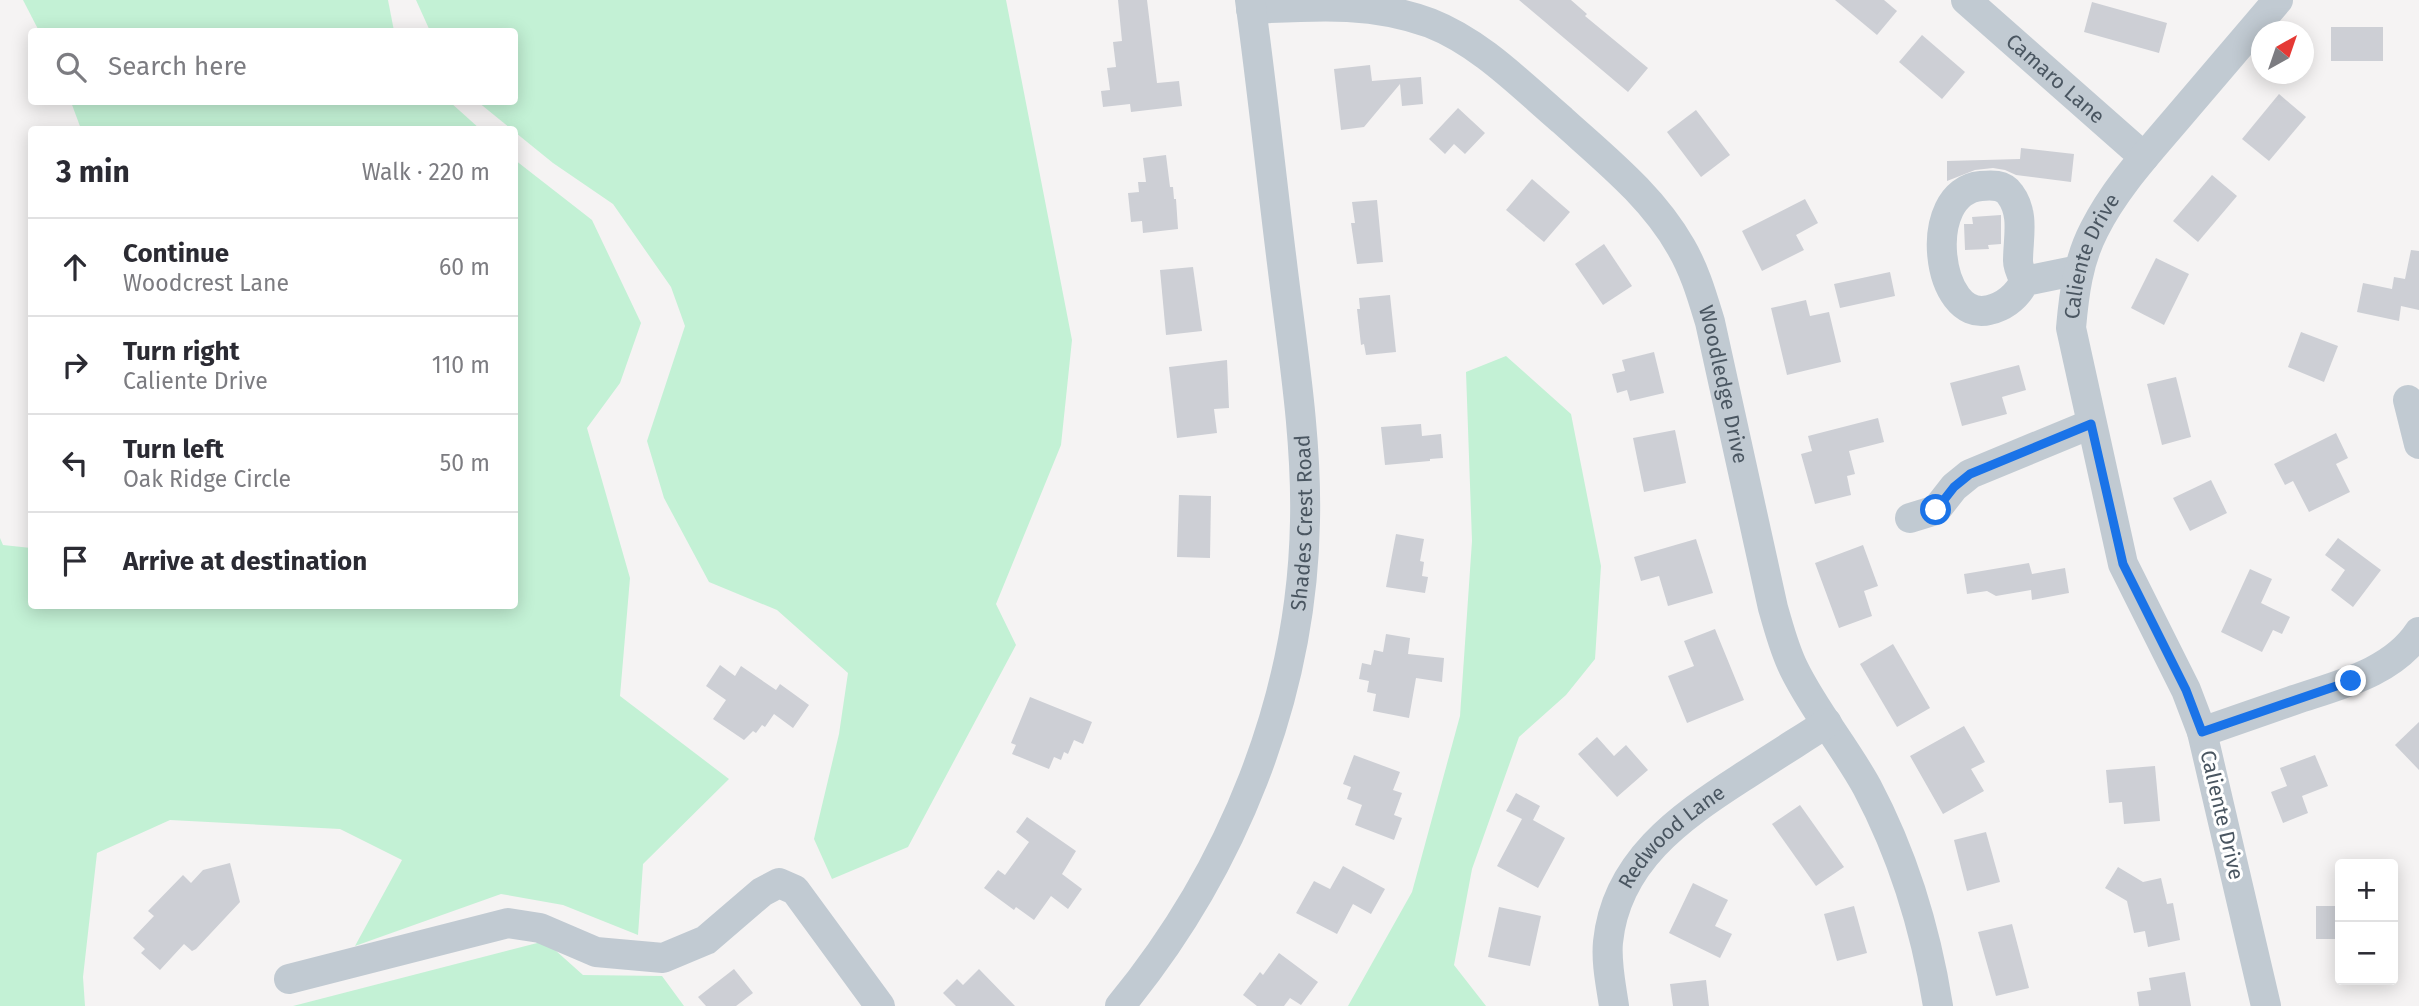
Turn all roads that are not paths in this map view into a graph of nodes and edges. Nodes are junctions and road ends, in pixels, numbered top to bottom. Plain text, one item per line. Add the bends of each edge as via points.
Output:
1 (1966, 0) edge
2 (2278, 0) edge
3 (1251, 5) edge
4 (2144, 157) junction
5 (2079, 270) junction
6 (2025, 281) dead end
7 (2407, 400) dead end
8 (2091, 424) junction
9 (2419, 444) edge
10 (1910, 518) dead end
11 (2419, 632) edge
12 (1827, 723) junction
13 (2202, 732) junction
14 (289, 979) dead end
15 (880, 1006) edge
16 (1120, 1006) edge
17 (1614, 1006) edge
18 (1938, 1006) edge
19 (2266, 1006) edge

1 - 4 street, Camaro Lane
2 - 4 street, Caliente Drive
3 - 12 street, Woodledge Drive via 1373,8 1429,23 1462,38 1523,86 1645,196 1682,248 1697,280 1782,640 1794,670
3 - 16 street, Shades Crest Road via 1304,473 1298,598 1277,708 1238,817 1182,923
4 - 5 street, Caliente Drive via 2094,231
5 - 6 street
5 - 8 street, Caliente Drive via 2071,328
7 - 9 street
8 - 10 street via 1970,474 1936,510
8 - 13 street, Caliente Drive via 2123,564
11 - 13 street via 2404,650 2376,670
12 - 17 street, Redwood Lane via 1690,811 1637,864 1622,890 1608,942
12 - 18 street, Woodledge Drive via 1867,788 1898,854
13 - 19 street, Caliente Drive
14 - 15 street via 508,923 540,928 596,952 663,958 706,940 762,892 779,884 795,890

